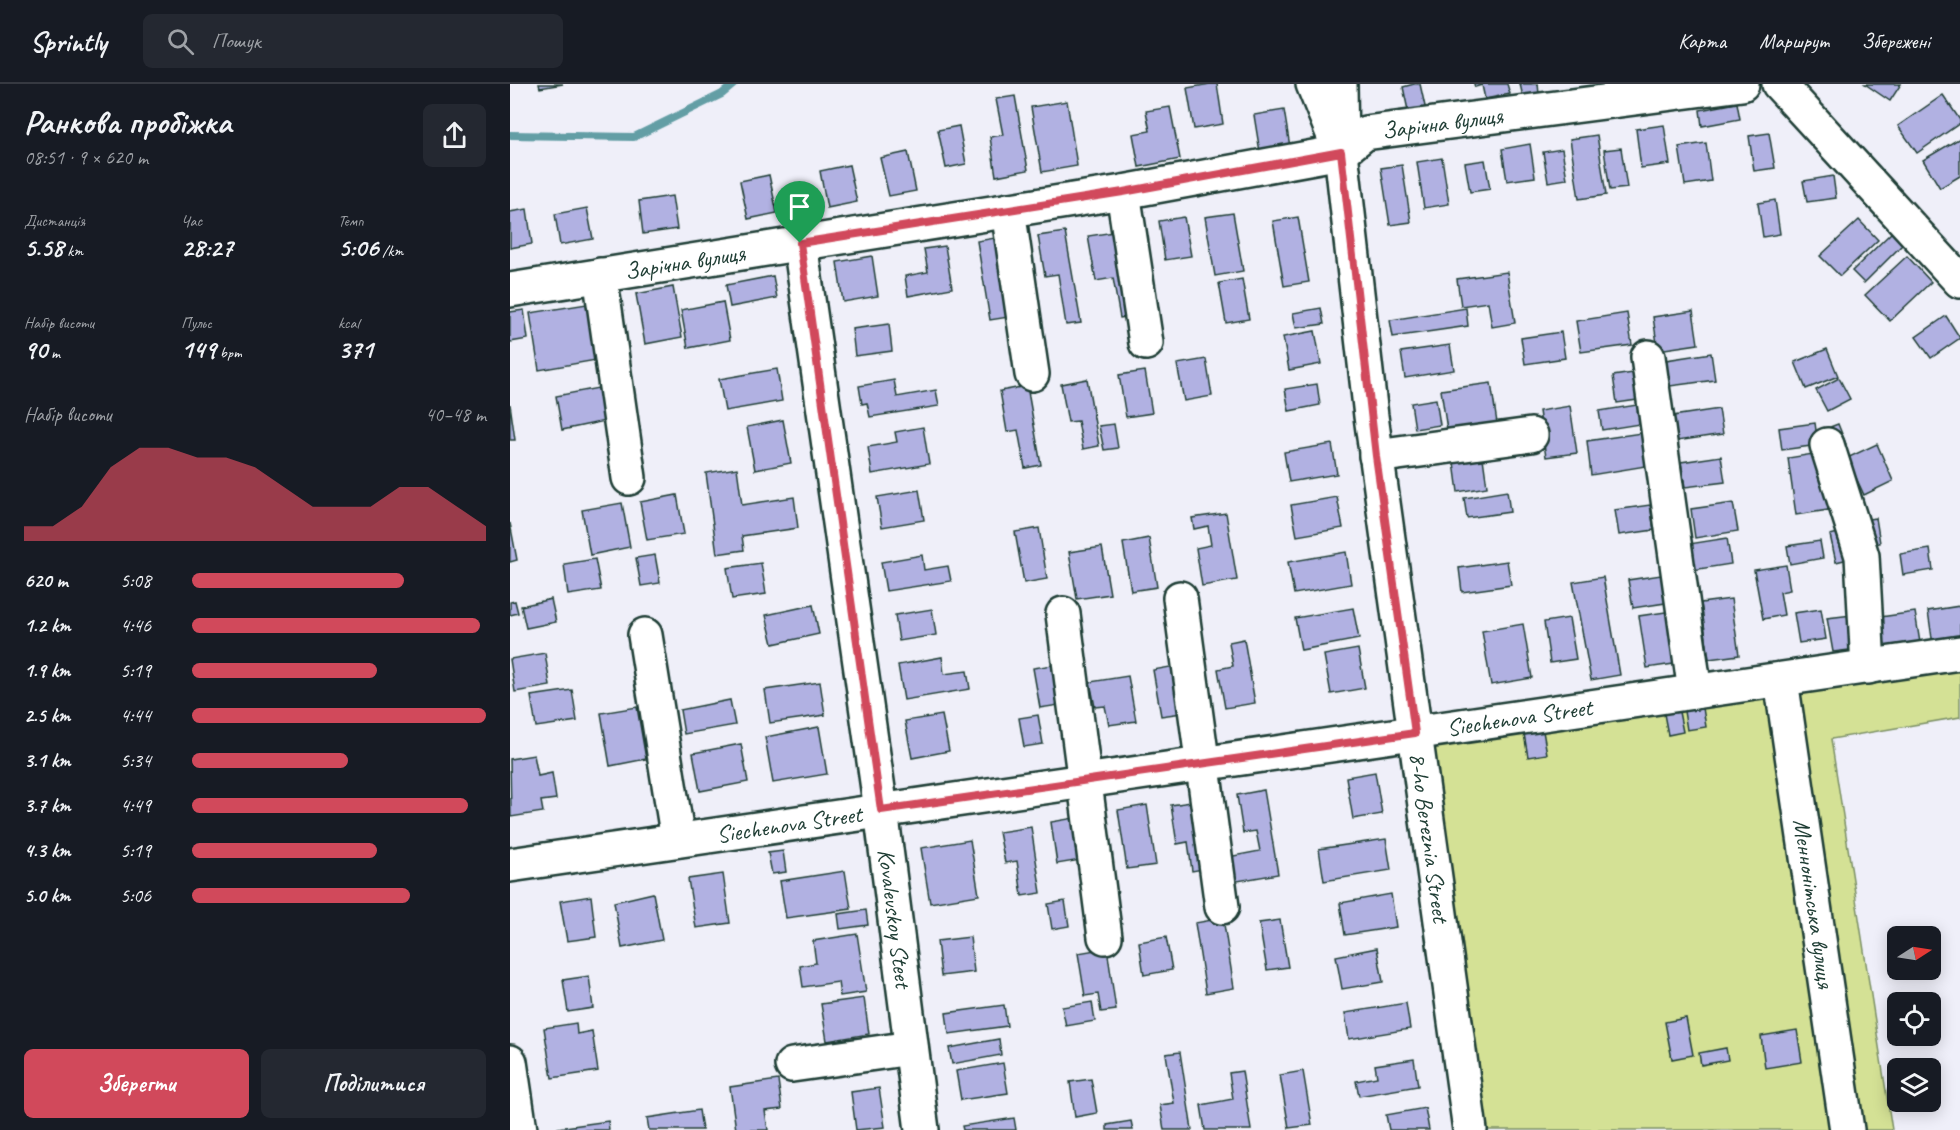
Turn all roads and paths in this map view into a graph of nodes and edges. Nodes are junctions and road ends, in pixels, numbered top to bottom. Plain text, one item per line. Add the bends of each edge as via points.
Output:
1 (1313, 84) edge
2 (1340, 84) edge
3 (1742, 84) edge
4 (1779, 84) edge
5 (1341, 152) junction
6 (1123, 192) junction
7 (1008, 210) junction
8 (800, 243) junction
9 (600, 275) junction
10 (1960, 281) edge
11 (510, 290) edge
12 (1146, 343) dead end
13 (1648, 357) dead end
14 (1032, 374) dead end
15 (1531, 435) dead end
16 (1827, 445) dead end
17 (1376, 456) junction
18 (629, 478) dead end
19 (1180, 598) dead end
20 (1063, 614) dead end
21 (645, 635) dead end
22 (1960, 654) edge
23 (1868, 667) junction
24 (1781, 680) junction
25 (1695, 692) junction
26 (1415, 733) junction
27 (1202, 764) junction
28 (1085, 781) junction
29 (881, 810) junction
30 (678, 840) junction
31 (510, 865) edge
32 (1222, 907) dead end
33 (1105, 937) dead end
34 (911, 1048) junction
35 (510, 1062) edge
36 (792, 1065) dead end
37 (520, 1130) edge
38 (922, 1130) edge
39 (1470, 1130) edge
40 (1847, 1130) edge

1 - 5 street
2 - 5 street
3 - 5 street, Зарічна вулиця via 1365,133
4 - 10 street
5 - 6 street, Зарічна вулиця
5 - 17 street, 8-ho Bereznia Street
6 - 7 street, Зарічна вулиця
6 - 12 street
7 - 8 street, Зарічна вулиця
7 - 14 street
8 - 9 street, Зарічна вулиця
8 - 29 street, Kovalevskoy Steet
9 - 11 street, Зарічна вулиця
9 - 18 street
13 - 25 street
15 - 17 street
16 - 23 street via 1862,556
17 - 26 street, 8-ho Bereznia Street
19 - 27 street
20 - 28 street
21 - 30 street
22 - 23 street, Siechenova Street
23 - 24 street, Siechenova Street
24 - 25 street, Siechenova Street
24 - 40 street, Меннонітська вулиця
25 - 26 street, Siechenova Street
26 - 27 street, Siechenova Street
26 - 39 street, 8-ho Bereznia Street
27 - 28 street, Siechenova Street
27 - 32 street
28 - 29 street, Siechenova Street
28 - 33 street
29 - 30 street, Siechenova Street
29 - 34 street, Kovalevskoy Steet
30 - 31 street, Siechenova Street
34 - 36 street
34 - 38 street, Kovalevskoy Steet
35 - 37 street

